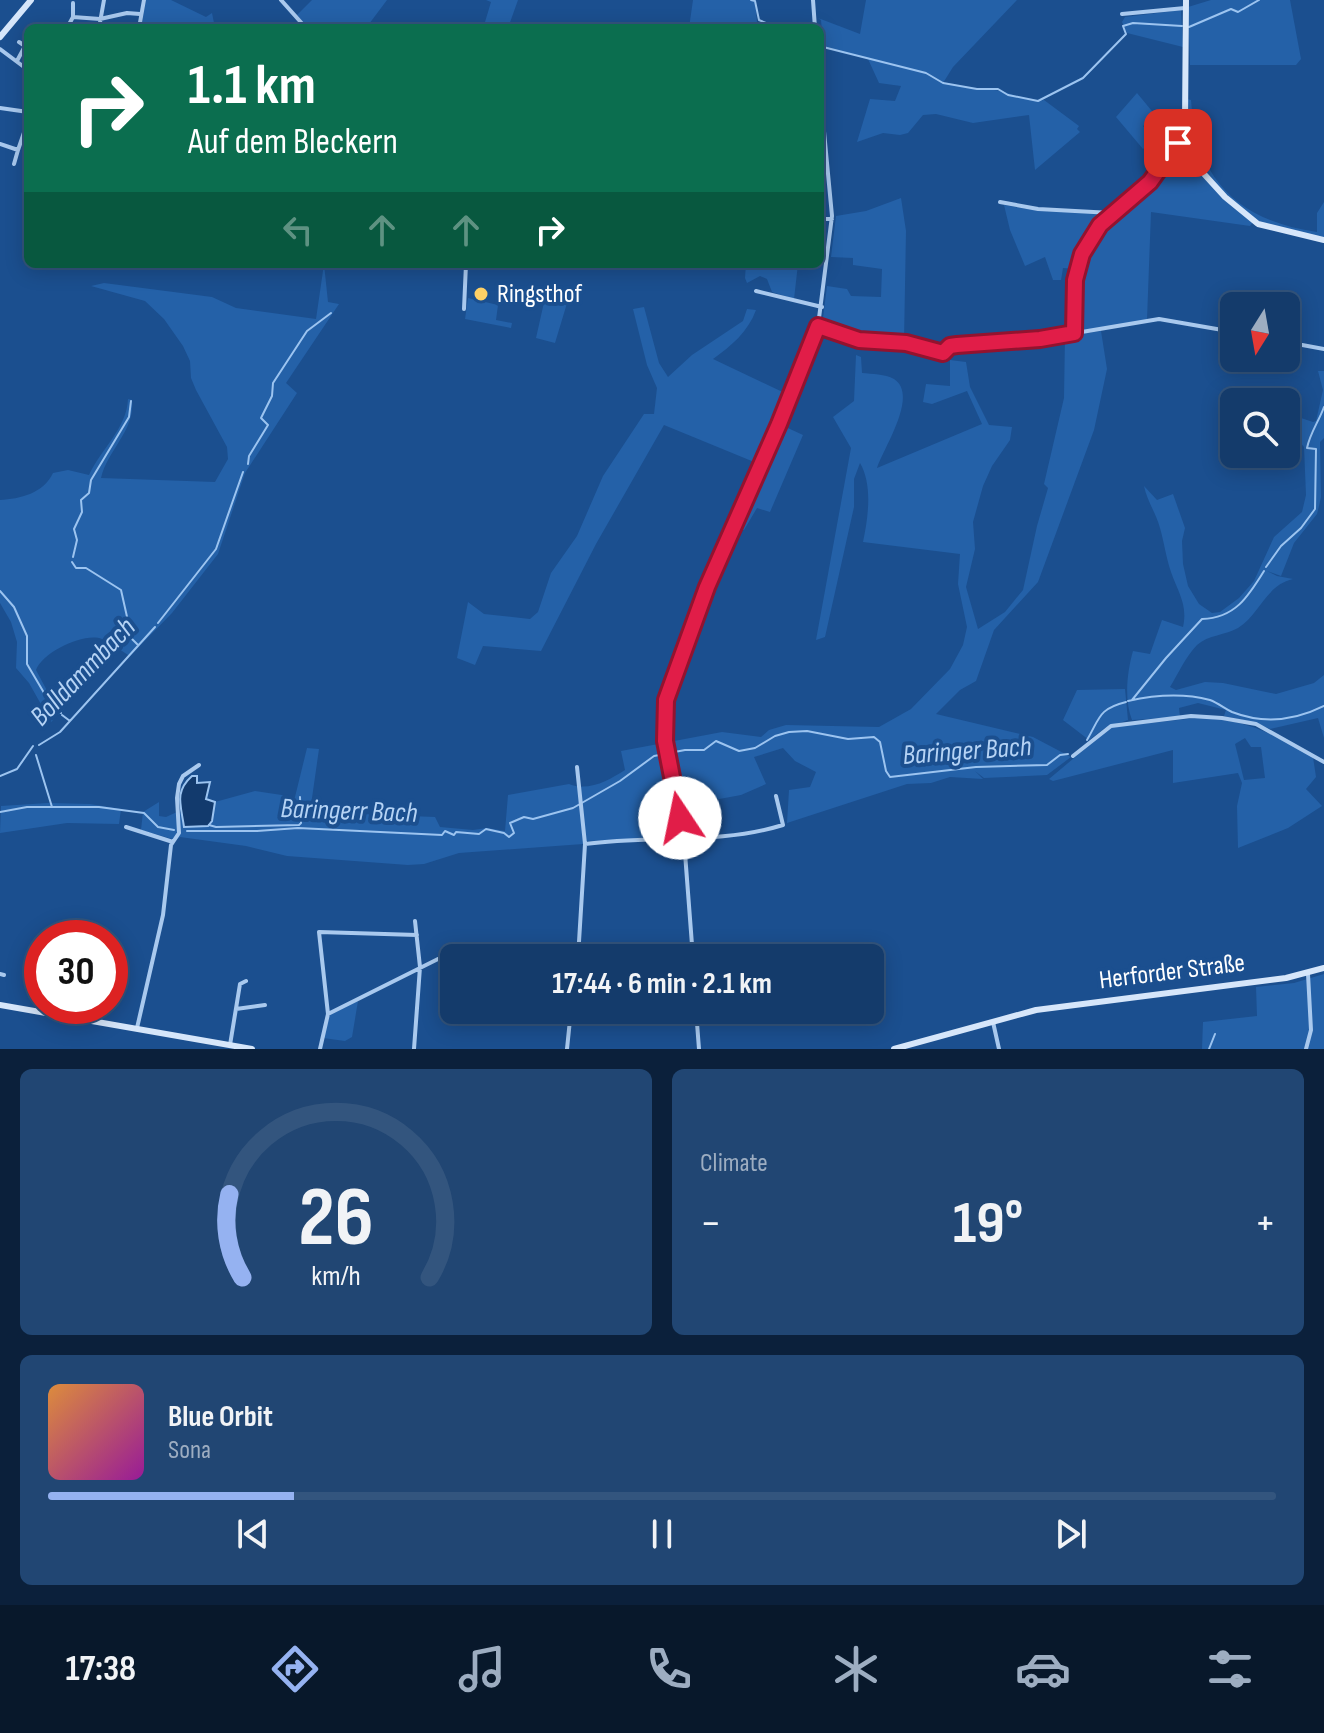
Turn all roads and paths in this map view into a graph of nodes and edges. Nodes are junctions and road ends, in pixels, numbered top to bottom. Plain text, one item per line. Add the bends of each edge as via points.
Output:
1 (31, 0) edge
2 (104, 0) edge
3 (144, 0) edge
4 (281, 0) edge
5 (813, 0) edge
6 (73, 3) dead end
7 (1186, 4) edge
8 (140, 14) junction
9 (1122, 14) dead end
10 (73, 17) junction
11 (100, 19) junction
12 (69, 24) edge
13 (99, 24) edge
14 (139, 24) edge
15 (302, 24) edge
16 (815, 24) edge
17 (0, 37) edge
18 (19, 42) dead end
19 (24, 45) edge
20 (24, 48) edge
21 (0, 49) edge
22 (17, 61) junction
23 (24, 67) edge
24 (0, 108) edge
25 (24, 111) edge
26 (824, 132) edge
27 (24, 133) edge
28 (1187, 135) junction
29 (0, 144) edge
30 (18, 150) junction
31 (14, 164) dead end
32 (1000, 202) dead end
33 (1112, 213) junction
34 (824, 219) edge
35 (832, 219) junction
36 (1324, 240) edge
37 (466, 268) edge
38 (756, 291) dead end
39 (822, 307) junction
40 (464, 309) dead end
41 (818, 326) junction
42 (1220, 330) edge
43 (1074, 333) junction
44 (1300, 345) edge
45 (1324, 349) edge
46 (1073, 756) dead end
47 (1324, 762) edge
48 (199, 765) dead end
49 (577, 767) dead end
50 (776, 796) dead end
51 (126, 827) dead end
52 (684, 840) junction
53 (173, 842) junction
54 (585, 844) junction
55 (415, 921) dead end
56 (417, 935) junction
57 (579, 944) edge
58 (692, 944) edge
59 (440, 959) edge
60 (420, 967) junction
61 (1324, 968) edge
62 (1308, 974) junction
63 (246, 981) dead end
64 (0, 1005) edge
65 (265, 1005) dead end
66 (236, 1009) junction
67 (328, 1014) junction
68 (993, 1020) junction
69 (570, 1024) edge
70 (697, 1024) edge
71 (137, 1028) junction
72 (230, 1045) junction
73 (252, 1049) edge
74 (320, 1049) edge
75 (414, 1049) edge
76 (567, 1049) edge
77 (699, 1049) edge
78 (894, 1049) edge
79 (999, 1049) edge
80 (1306, 1049) edge

1 - 17 main road
2 - 11 street
3 - 8 street
4 - 15 street
5 - 16 street
6 - 10 street
7 - 9 street
7 - 28 main road
8 - 11 street
8 - 14 street
10 - 11 street
10 - 12 street
11 - 13 street
18 - 19 street
20 - 22 street
21 - 22 street
22 - 23 street
24 - 25 street
26 - 35 street
27 - 30 street
28 - 33 street via 1150,182
28 - 36 main road via 1204,174 1241,212 1266,227
29 - 30 street
30 - 31 street
32 - 33 street
33 - 43 street via 1082,254 1075,280
34 - 35 street
35 - 39 street
37 - 40 street
38 - 39 street
39 - 41 street
41 - 43 street via 859,340 906,343 943,353 950,346
41 - 52 street via 707,587 666,700 663,724
42 - 43 street via 1159,319
44 - 45 street
46 - 47 street via 1111,726 1191,716 1256,724
48 - 53 street via 183,776 177,792 179,829
49 - 54 street
50 - 52 street via 783,825
51 - 53 street
52 - 54 street
52 - 58 street
53 - 71 street via 163,915
54 - 57 street
55 - 56 street
56 - 60 street
56 - 67 street via 319,932
59 - 60 street
60 - 67 street
60 - 75 street
61 - 62 main road, Herforder Straße
62 - 68 main road, Herforder Straße
62 - 80 street via 1311,1030
63 - 66 street via 240,984
64 - 71 main road
65 - 66 street
66 - 72 street
67 - 74 street
68 - 78 main road, Herforder Straße
68 - 79 street
69 - 76 street
70 - 77 street
71 - 72 main road
72 - 73 main road

